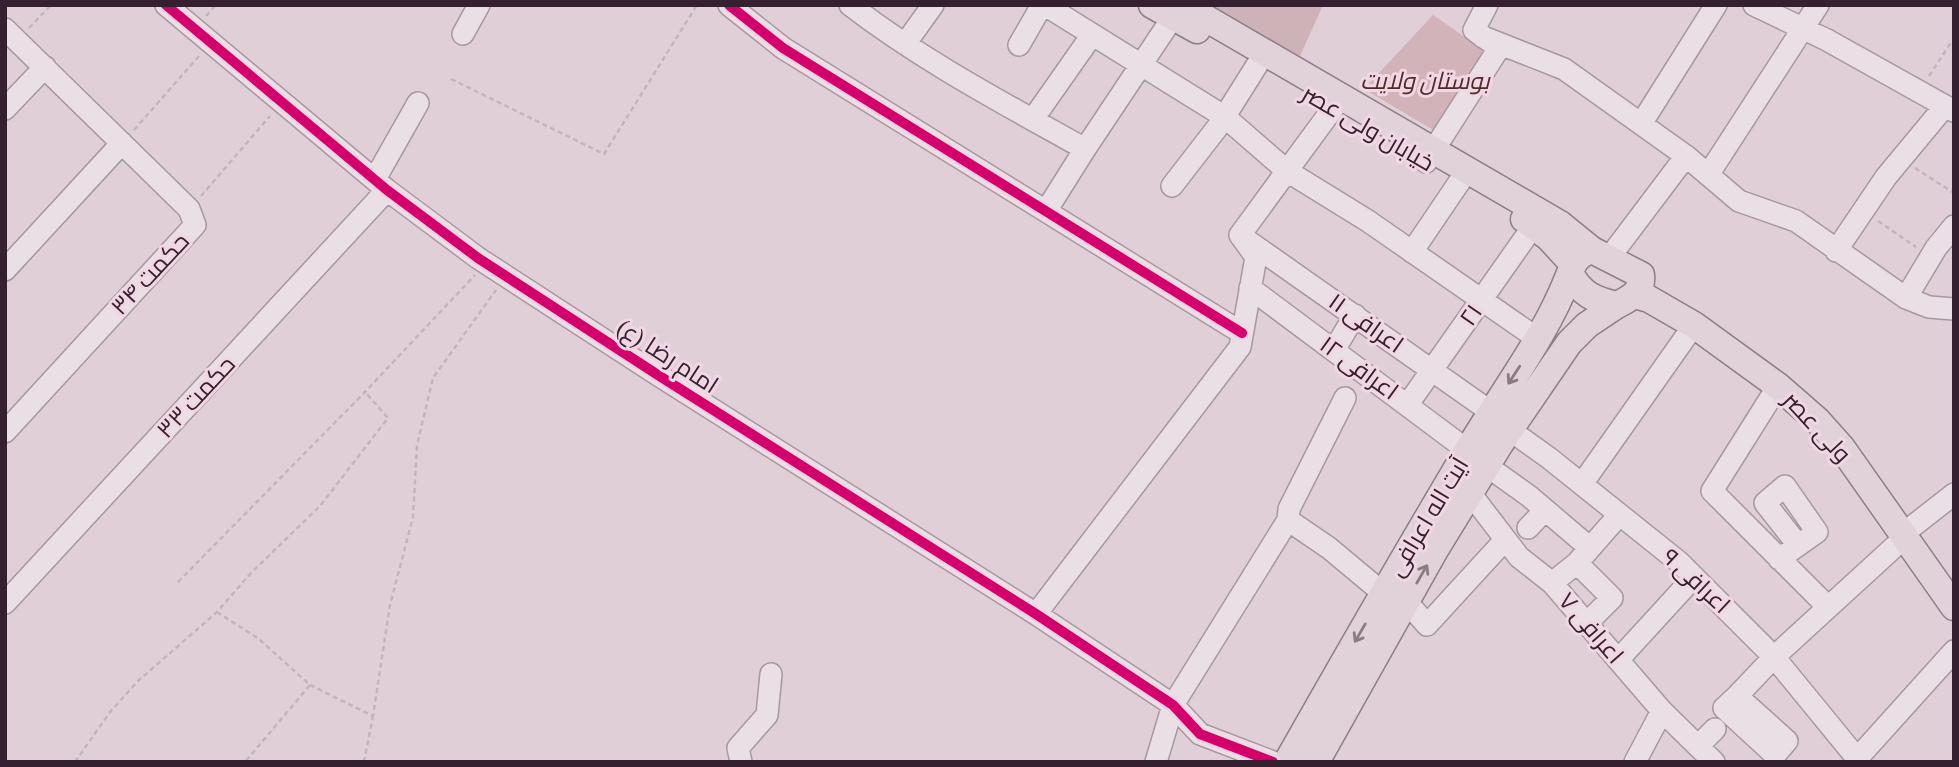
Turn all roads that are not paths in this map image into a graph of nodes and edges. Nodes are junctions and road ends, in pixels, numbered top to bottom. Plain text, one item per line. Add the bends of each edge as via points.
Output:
1 (166, 5) edge
2 (479, 5) edge
3 (729, 5) edge
4 (850, 5) edge
5 (933, 5) edge
6 (1044, 5) edge
7 (1487, 5) edge
8 (1716, 5) edge
9 (1754, 5) edge
10 (1818, 5) edge
11 (1170, 9) edge
12 (1803, 28) junction
13 (463, 34) dead end
14 (11, 35) edge
15 (1092, 35) junction
16 (1483, 37) junction
17 (905, 44) junction
18 (1019, 45) dead end
19 (1141, 65) junction
20 (1257, 65) junction
21 (45, 68) junction
22 (1338, 102) junction
23 (418, 103) dead end
24 (5, 109) edge
25 (1949, 109) edge
26 (1224, 117) junction
27 (1033, 119) junction
28 (1641, 124) junction
29 (122, 143) junction
30 (1084, 149) junction
31 (1430, 155) junction
32 (1686, 156) junction
33 (1287, 171) junction
34 (1708, 175) junction
35 (1460, 181) junction
36 (381, 185) junction
37 (1172, 186) dead end
38 (1046, 211) junction
39 (1534, 225) junction
40 (1954, 226) edge
41 (1240, 235) junction
42 (1836, 251) junction
43 (1412, 252) junction
44 (1586, 261) junction
45 (5, 270) edge
46 (1250, 288) junction
47 (1631, 292) junction
48 (1906, 298) junction
49 (1481, 300) junction
50 (1954, 309) edge
51 (1355, 315) junction
52 (1694, 324) junction
53 (1543, 330) junction
54 (1242, 333) junction
55 (1577, 334) junction
56 (1334, 349) junction
57 (1432, 369) junction
58 (1778, 386) junction
59 (1345, 398) dead end
60 (1408, 404) junction
61 (1500, 421) junction
62 (5, 432) edge
63 (1477, 458) junction
64 (1582, 484) junction
65 (1470, 493) junction
66 (1954, 494) edge
67 (1545, 510) junction
68 (1619, 515) junction
69 (1288, 520) junction
70 (1528, 528) dead end
71 (1908, 532) junction
72 (1505, 540) junction
73 (1798, 545) dead end
74 (1584, 556) junction
75 (1780, 559) junction
76 (1694, 577) junction
77 (1552, 583) junction
78 (1954, 584) edge
79 (1394, 597) junction
80 (5, 603) edge
81 (1828, 607) junction
82 (1954, 607) edge
83 (1036, 614) junction
84 (1587, 624) junction
85 (1954, 651) edge
86 (1774, 657) junction
87 (1618, 660) junction
88 (771, 674) dead end
89 (1737, 696) dead end
90 (1173, 705) junction
91 (1662, 711) junction
92 (1715, 729) dead end
93 (1698, 746) junction
94 (1859, 758) edge
95 (741, 762) edge
96 (1156, 762) edge
97 (1273, 762) edge
98 (1287, 762) edge
99 (1316, 762) edge
100 (1635, 762) edge
101 (1714, 762) edge

1 - 36 street, امام رضا (ع)
2 - 13 street
3 - 38 street via 783,48
4 - 17 street
5 - 17 street
6 - 15 street
6 - 18 street
7 - 16 street via 1474,30
8 - 28 street
9 - 12 street
10 - 12 street
11 - 19 street
11 - 20 main road, خیابان ولی عصر
11 - 22 main road, خیابان ولی عصر
12 - 25 street
12 - 34 street
14 - 21 street, حکمت ۳۴
15 - 19 street
15 - 27 street
16 - 28 street via 1564,69
16 - 31 street via 1499,48
17 - 27 street
19 - 26 street
19 - 30 street
20 - 22 main road, خیابان ولی عصر
20 - 26 street
21 - 24 street
21 - 29 street, حکمت ۳۴
22 - 31 main road, خیابان ولی عصر
22 - 33 street
23 - 36 street, حکمت ۳۳
25 - 42 street via 1901,159
26 - 33 street
26 - 37 street
27 - 30 street
28 - 32 street
29 - 45 street
29 - 62 street, حکمت ۳۴ via 189,209 195,225
30 - 38 street
31 - 35 main road, خیابان ولی عصر
31 - 44 main road, خیابان ولی عصر via 1560,224
32 - 34 street
32 - 44 street
33 - 41 street
33 - 43 street
34 - 42 street via 1739,201 1796,221
35 - 39 main road, خیابان ولی عصر
35 - 43 street
36 - 80 street, حکمت ۳۳
36 - 83 street, امام رضا (ع) via 506,276
38 - 54 street
39 - 44 main road, خیابان ولی عصر
39 - 49 street, ۲۱
40 - 48 street
41 - 46 street via 1256,257
41 - 51 street, اعرافی ۱۱
42 - 48 street
43 - 49 street
44 - 47 main road
44 - 47 main road via 1577,286 1586,295 1599,301
44 - 53 main road, آیت اله اعرافی
46 - 54 street
46 - 56 street, اعرافی ۱۲
47 - 52 main road, ولی عصر
47 - 55 main road, آیت اله اعرافی
47 - 71 main road, ولی عصر via 1719,325 1830,408 1849,429
48 - 50 street via 1929,307
49 - 53 street
49 - 57 street, ۲۱
51 - 56 street
51 - 57 street, اعرافی ۱۱
52 - 58 main road, ولی عصر
52 - 64 street
53 - 55 main road via 1562,320
53 -> 61 main road, آیت اله اعرافی
54 - 83 street via 1240,347
55 - 61 main road, آیت اله اعرافی
56 - 60 street, اعرافی ۱۲
57 - 60 street, ۲۱
57 - 61 street, اعرافی ۱۱
58 - 71 main road, ولی عصر via 1818,420
58 - 75 street via 1712,491
59 - 69 street via 1289,509
60 - 63 street, اعرافی ۱۲
61 - 63 main road, آیت اله اعرافی
61 - 64 street, اعرافی ۹
63 - 65 main road, آیت اله اعرافی
63 - 67 street, اعرافی ۱۲
63 - 79 main road, آیت اله اعرافی
64 - 68 street, اعرافی ۹
65 - 72 street, اعرافی ۷
79 -> 65 main road, آیت اله اعرافی
66 - 71 street
67 - 70 street
67 - 74 street, اعرافی ۱۲
68 - 74 street
68 - 76 street, اعرافی ۹
69 - 79 street
69 - 90 street
71 - 78 main road, ولی عصر
71 - 81 street
71 - 82 main road, ولی عصر
72 - 77 street, اعرافی ۷
72 - 79 street via 1427,625
73 - 75 street
74 - 77 street
74 - 84 street, اعرافی ۱۲ via 1612,598
75 - 81 street
76 - 86 street, اعرافی ۹
76 - 87 street
77 - 84 street, اعرافی ۷
79 -> 98 main road, آیت اله اعرافی
79 - 99 main road, آیت اله اعرافی
81 - 86 street
83 - 90 street, امام رضا (ع)
84 - 87 street, اعرافی ۷
85 - 94 street
86 - 89 street
86 - 94 street, اعرافی ۹
87 - 91 street, اعرافی ۷
88 - 95 street via 767,715 738,748
90 - 96 street
90 - 97 street, امام رضا (ع) via 1200,734
91 - 93 street, اعرافی ۷
91 - 100 street
92 - 93 street
93 - 101 street, اعرافی ۷

